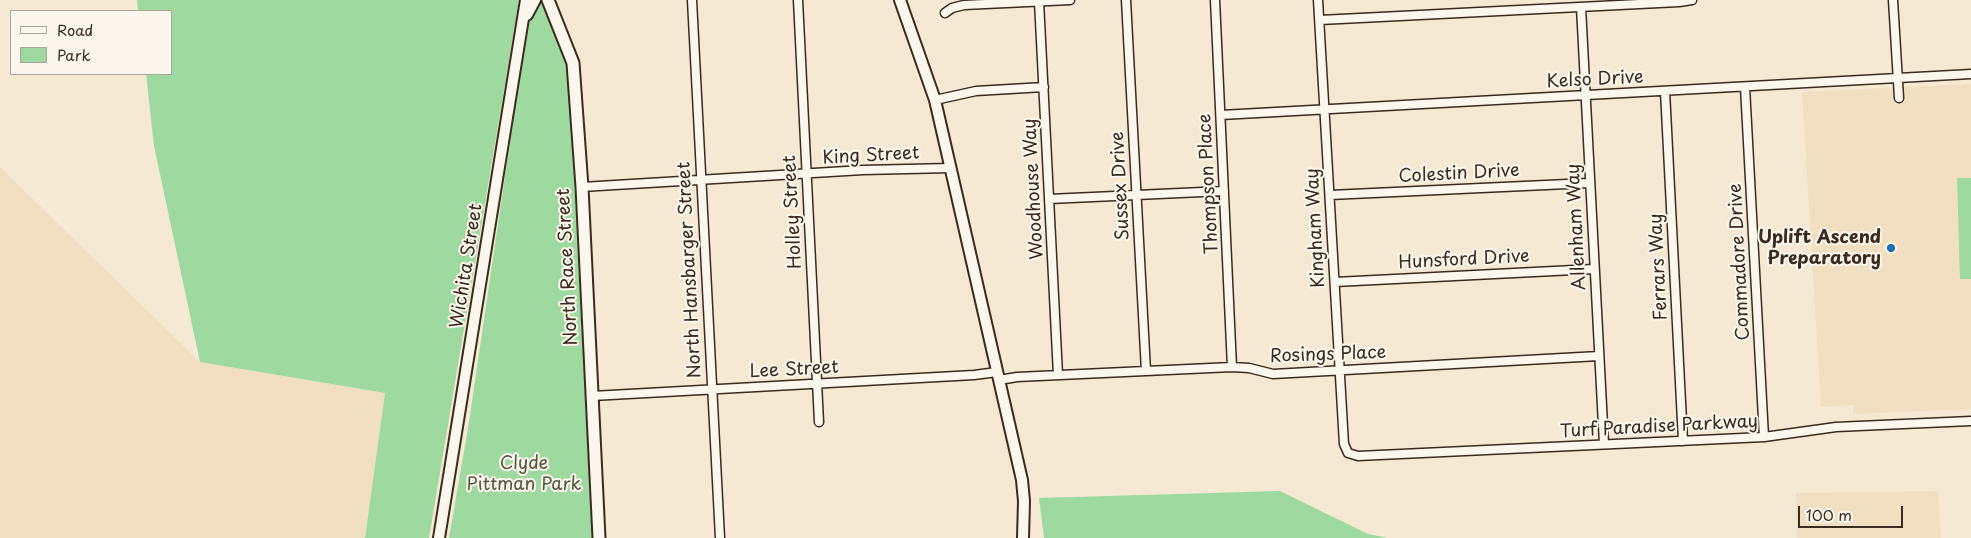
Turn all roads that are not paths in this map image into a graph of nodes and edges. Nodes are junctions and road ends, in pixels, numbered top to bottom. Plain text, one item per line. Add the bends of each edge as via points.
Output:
1 (526, 0) edge
2 (535, 0) edge
3 (548, 0) edge
4 (692, 0) edge
5 (798, 0) edge
6 (900, 0) edge
7 (1070, 0) edge
8 (1126, 0) edge
9 (1215, 0) edge
10 (1318, 0) edge
11 (1692, 0) edge
12 (1893, 0) edge
13 (1039, 2) junction
14 (1581, 7) junction
15 (945, 13) dead end
16 (1320, 20) junction
17 (523, 22) junction
18 (1971, 74) edge
19 (1898, 78) junction
20 (1044, 87) junction
21 (1745, 87) junction
22 (1665, 91) junction
23 (1584, 95) junction
24 (1899, 98) dead end
25 (935, 100) junction
26 (1325, 109) junction
27 (1220, 115) junction
28 (951, 168) junction
29 (807, 174) junction
30 (700, 180) junction
31 (1589, 183) junction
32 (582, 188) junction
33 (1224, 191) junction
34 (1137, 195) junction
35 (1330, 195) junction
36 (1049, 199) junction
37 (1594, 269) junction
38 (1334, 282) junction
39 (1599, 356) junction
40 (1232, 367) junction
41 (1340, 370) junction
42 (1146, 371) junction
43 (1058, 375) junction
44 (998, 376) junction
45 (817, 384) junction
46 (712, 389) junction
47 (592, 396) junction
48 (1971, 421) edge
49 (819, 422) dead end
50 (1764, 437) junction
51 (1683, 441) junction
52 (1604, 444) junction
53 (1348, 453) joint
54 (439, 538) edge
55 (599, 538) edge
56 (720, 538) edge
57 (1023, 538) edge

1 - 17 street, Wichita Street
2 - 17 street
3 - 32 main road, North Race Street via 573,63
4 - 30 street, North Hansbarger Street
5 - 29 street, Holley Street
6 - 25 street
7 - 13 street
8 - 34 street, Sussex Drive
9 - 27 street, Thompson Place
10 - 16 street, Kingham Way
11 - 14 street
12 - 19 street
13 - 15 street via 964,5
13 - 20 street, Woodhouse Way
14 - 16 street
14 - 23 street, Allenham Way
16 - 26 street, Kingham Way
17 - 54 street, Wichita Street
18 - 19 street, Kelso Drive
19 - 21 street, Kelso Drive
19 - 24 street
20 - 25 street via 976,91
20 - 36 street, Woodhouse Way
21 - 22 street, Kelso Drive
21 - 50 street, Commadore Drive
22 - 23 street, Kelso Drive
22 - 51 street, Ferrars Way
23 - 26 street, Kelso Drive
23 - 31 street, Allenham Way
25 - 28 street
26 - 27 street, Kelso Drive
26 - 35 street, Kingham Way
27 - 33 street, Thompson Place
28 - 29 street, King Street
28 - 44 street
29 - 30 street, King Street
29 - 45 street, Holley Street
30 - 32 street, King Street
30 - 46 street, North Hansbarger Street
31 - 35 street, Colestin Drive
31 - 37 street, Allenham Way
32 - 47 main road, North Race Street
33 - 34 street
33 - 40 street, Thompson Place
34 - 36 street
34 - 42 street, Sussex Drive
35 - 38 street, Kingham Way
36 - 43 street, Woodhouse Way
37 - 38 street, Hunsford Drive
37 - 39 street, Allenham Way
38 - 41 street, Kingham Way
39 - 41 street, Rosings Place
39 - 52 street, Allenham Way
40 - 41 street, Rosings Place via 1273,374
40 - 42 street, Rosings Place
41 - 53 street, Kingham Way via 1344,444
42 - 43 street, Rosings Place
43 - 44 street, Rosings Place
44 - 45 street, Lee Street
44 - 57 street via 1022,480
45 - 46 street, Lee Street
45 - 49 street, Holley Street
46 - 47 street, Lee Street
46 - 56 street, North Hansbarger Street
47 - 55 main road, North Race Street
48 - 50 street, Turf Paradise Parkway via 1836,427
50 - 51 street, Turf Paradise Parkway
51 - 52 street, Turf Paradise Parkway
52 - 53 street, Turf Paradise Parkway via 1358,456

